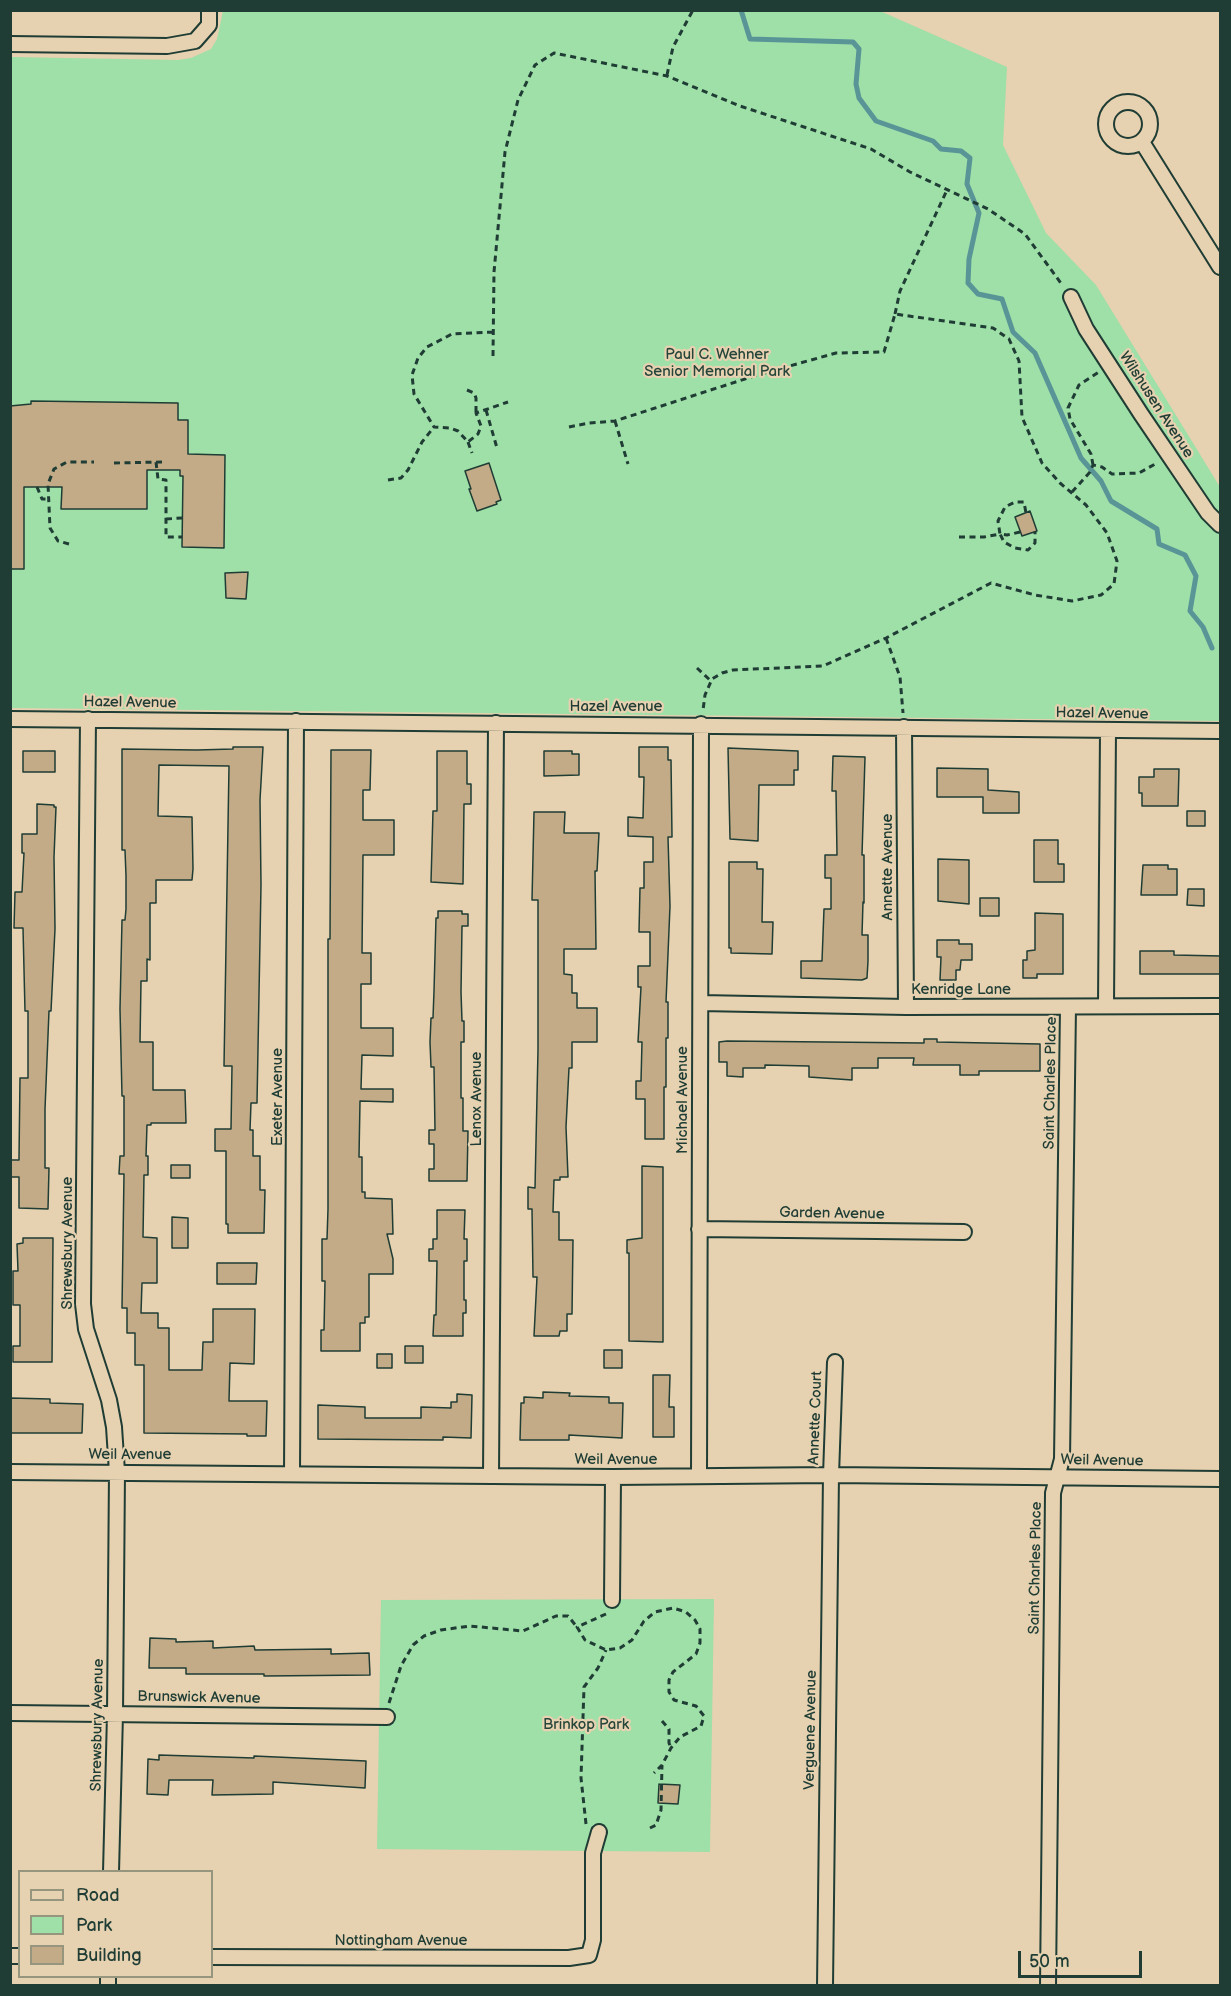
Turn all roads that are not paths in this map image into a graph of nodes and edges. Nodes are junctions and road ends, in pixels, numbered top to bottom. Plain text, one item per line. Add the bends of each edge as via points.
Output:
1 (209, 10) edge
2 (10, 44) edge
3 (1142, 142) dead end
4 (1221, 267) edge
5 (1071, 297) road end
6 (1221, 525) edge
7 (10, 719) edge
8 (88, 719) junction
9 (296, 721) junction
10 (496, 723) junction
11 (701, 724) junction
12 (904, 727) junction
13 (1108, 731) junction
14 (1221, 731) edge
15 (700, 1003) junction
16 (1106, 1005) junction
17 (906, 1006) junction
18 (1221, 1006) edge
19 (1068, 1007) junction
20 (699, 1229) junction
21 (964, 1233) dead end
22 (835, 1362) dead end
23 (10, 1472) edge
24 (117, 1472) junction
25 (292, 1473) junction
26 (491, 1475) junction
27 (831, 1475) junction
28 (699, 1476) junction
29 (1058, 1476) junction
30 (613, 1477) junction
31 (1221, 1479) edge
32 (612, 1600) road end
33 (10, 1713) edge
34 (115, 1714) junction
35 (387, 1717) road end
36 (599, 1833) road end
37 (111, 1870) edge
38 (213, 1957) edge
39 (825, 1986) edge
40 (1048, 1986) edge

1 - 2 street via 209,25 195,41 167,46
3 - 4 street
5 - 6 street, Wilshusen Avenue via 1086,330 1109,365 1208,513
7 - 8 street, Hazel Avenue
8 - 9 street, Hazel Avenue
8 - 24 street, Shrewsbury Avenue via 83,1304 86,1329 109,1400
9 - 10 street, Hazel Avenue
9 - 25 street, Exeter Avenue
10 - 11 street, Hazel Avenue
10 - 26 street, Lenox Avenue
11 - 12 street, Hazel Avenue
11 - 15 street, Michael Avenue
12 - 13 street, Hazel Avenue
12 - 17 street, Annette Avenue
13 - 14 street, Hazel Avenue
13 - 16 street
15 - 17 street, Kenridge Lane
15 - 20 street, Michael Avenue
16 - 18 street, Kenridge Lane
16 - 19 street, Kenridge Lane
17 - 19 street, Kenridge Lane
19 - 29 street, Saint Charles Place via 1062,1459
20 - 21 street, Garden Avenue
20 - 28 street, Michael Avenue
22 - 27 street, Annette Court
23 - 24 street, Weil Avenue
24 - 25 street, Weil Avenue
24 - 34 street, Shrewsbury Avenue
25 - 26 street, Weil Avenue
26 - 30 street, Weil Avenue
27 - 28 street, Weil Avenue
27 - 29 street, Weil Avenue
27 - 39 street, Verguene Avenue
28 - 30 street, Weil Avenue
29 - 31 street, Weil Avenue
29 - 40 street, Saint Charles Place via 1053,1493
30 - 32 street
33 - 34 street, Brunswick Avenue
34 - 35 street, Brunswick Avenue
34 - 37 street, Shrewsbury Avenue
36 - 38 street, Nottingham Avenue via 593,1853 593,1940 589,1955

